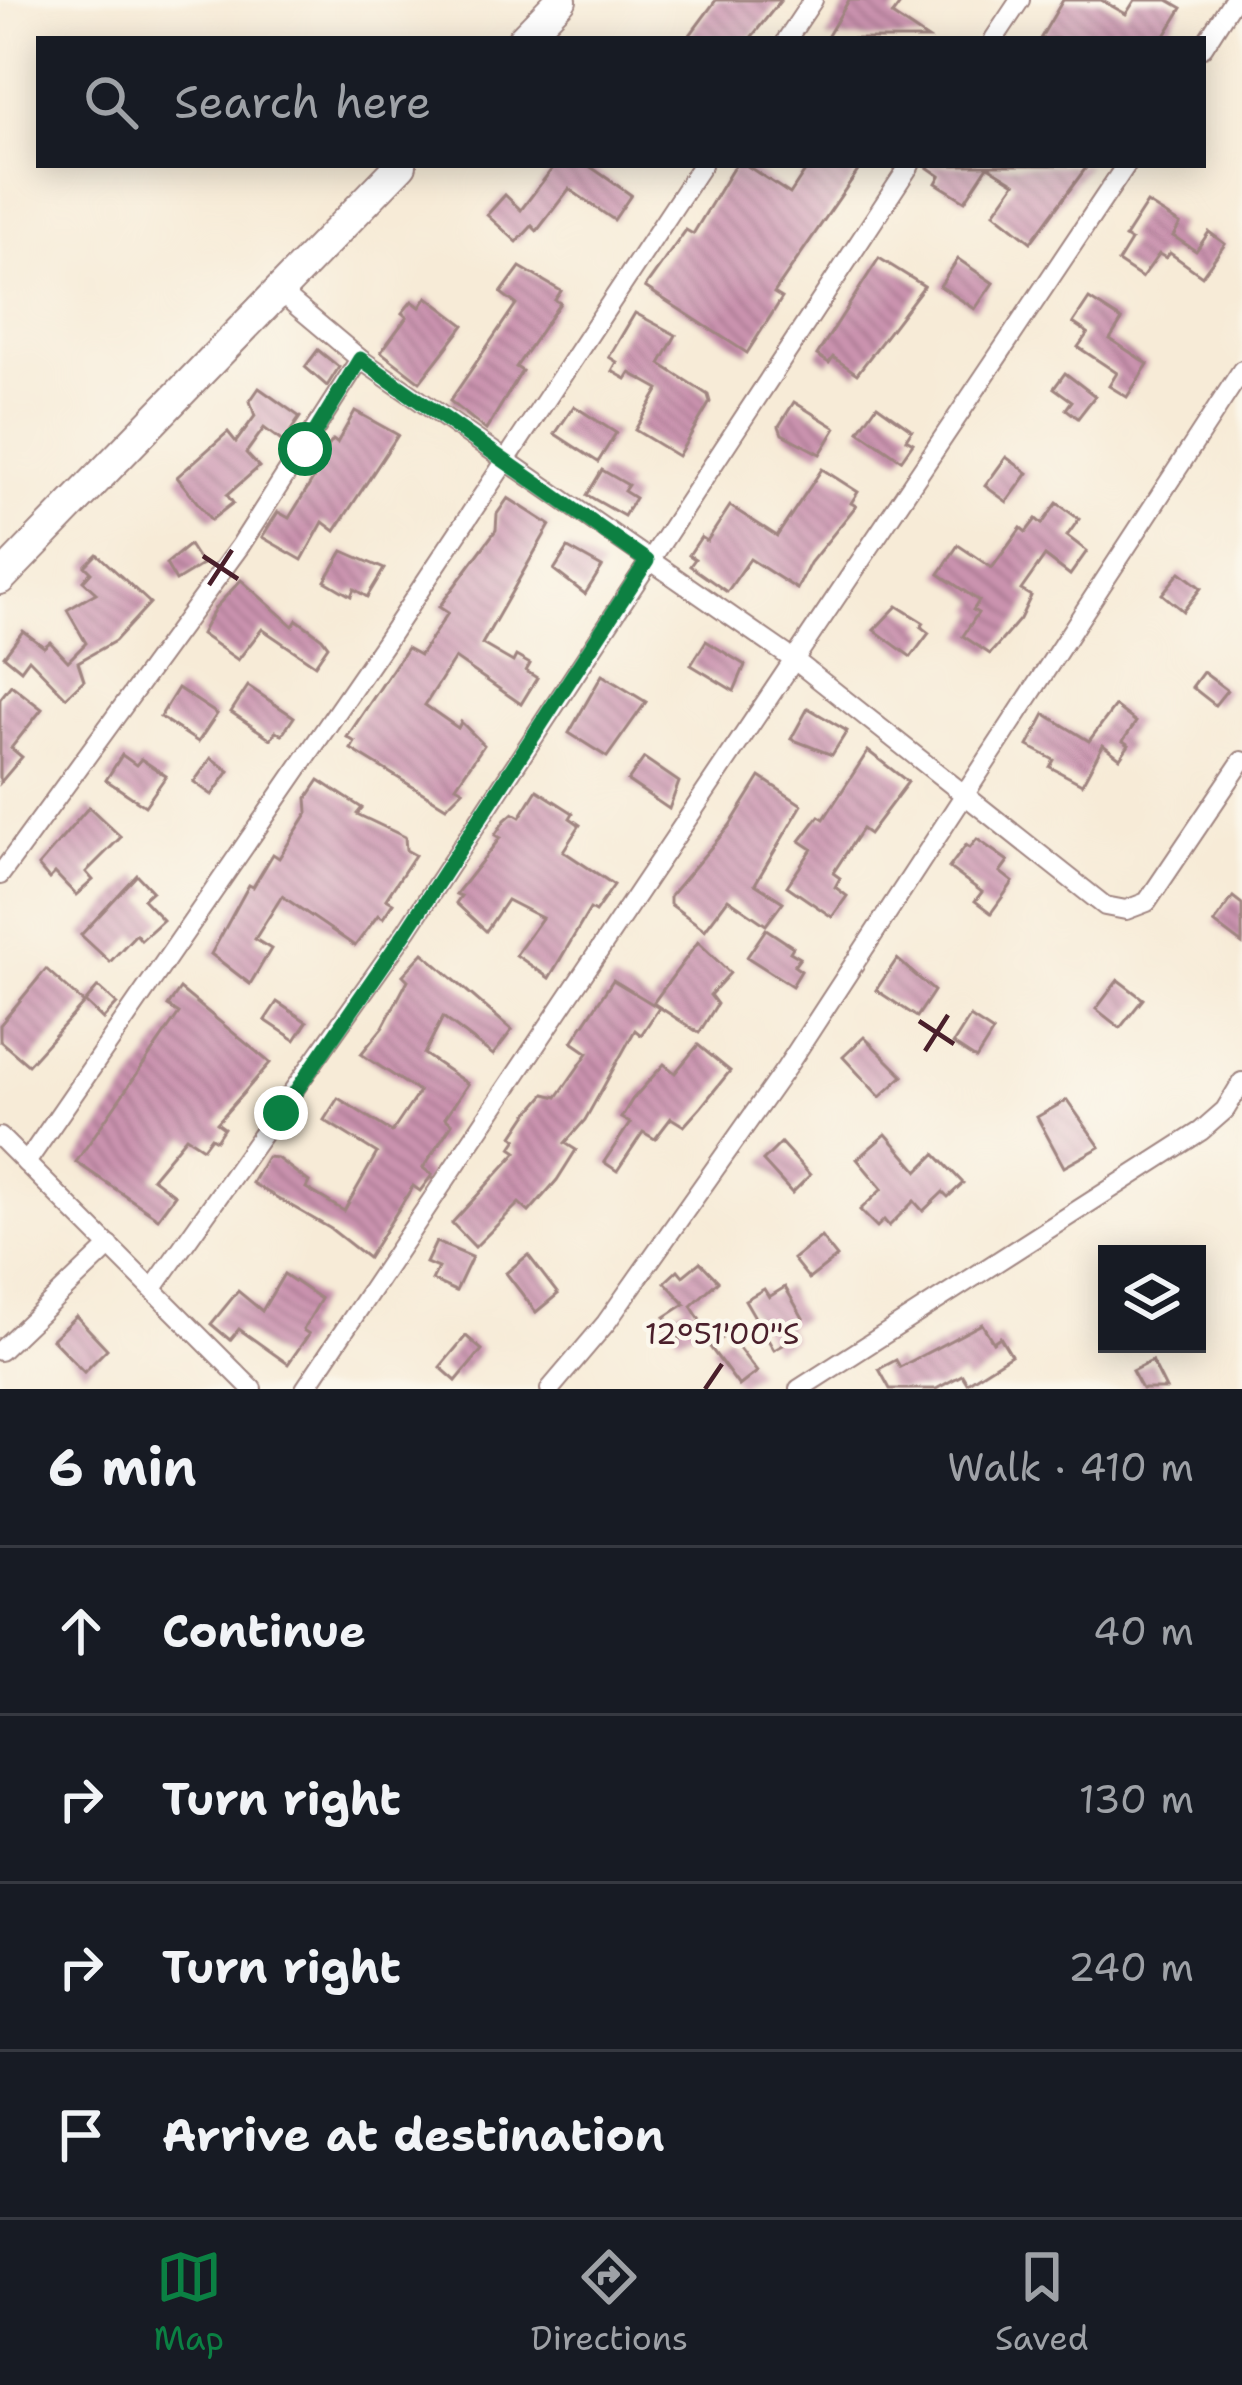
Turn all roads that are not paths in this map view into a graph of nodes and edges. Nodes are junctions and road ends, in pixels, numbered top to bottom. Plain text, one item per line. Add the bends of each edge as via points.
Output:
1 (561, 0) edge
2 (813, 0) edge
3 (1020, 0) edge
4 (1233, 0) edge
5 (526, 36) edge
6 (789, 36) edge
7 (996, 36) edge
8 (1206, 41) edge
9 (398, 168) edge
10 (700, 168) edge
11 (908, 168) edge
12 (1124, 168) edge
13 (279, 291) junction
14 (360, 359) junction
15 (1242, 370) edge
16 (502, 459) junction
17 (647, 561) junction
18 (0, 579) edge
19 (796, 662) junction
20 (1242, 761) edge
21 (962, 794) junction
22 (0, 875) edge
23 (1242, 1082) edge
24 (0, 1137) edge
25 (26, 1163) junction
26 (110, 1246) junction
27 (154, 1287) junction
28 (0, 1351) edge
29 (243, 1386) edge
30 (304, 1389) edge
31 (550, 1389) edge
32 (799, 1389) edge

1 - 5 main road
2 - 6 street
3 - 7 street
4 - 8 street
9 - 13 main road
10 - 16 street
11 - 17 street
12 - 19 street
13 - 14 street
13 - 18 main road
14 - 16 street
14 - 22 street via 239,546
15 - 21 street
16 - 17 street
16 - 25 street
17 - 19 street
17 - 27 street via 407,930
19 - 21 street
19 - 30 street
20 - 21 street via 1147,902 1126,910 1106,906
21 - 31 street via 786,1068
23 - 32 street via 1201,1131
24 - 25 street
25 - 26 street
26 - 27 street
26 - 28 street
27 - 29 street

